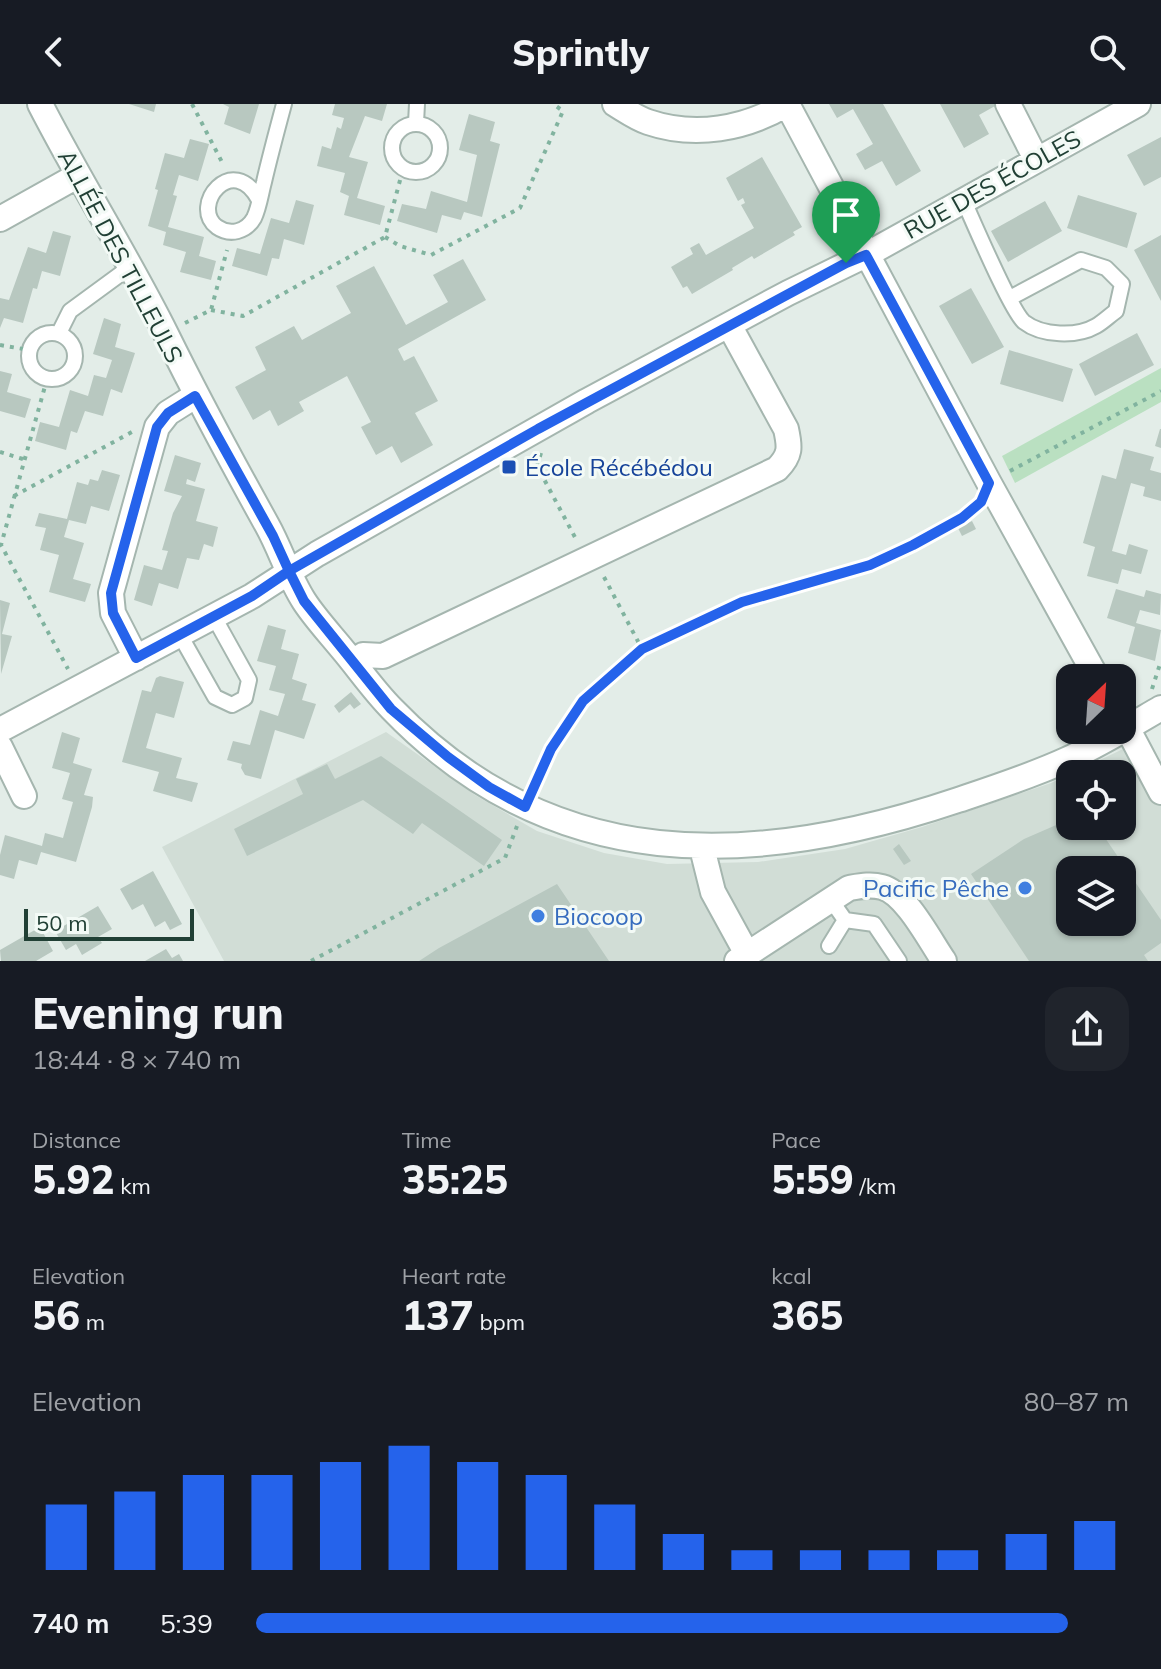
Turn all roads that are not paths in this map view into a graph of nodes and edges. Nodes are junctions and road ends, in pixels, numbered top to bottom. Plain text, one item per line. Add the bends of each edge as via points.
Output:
1 (40, 104) edge
2 (284, 104) edge
3 (417, 104) edge
4 (615, 104) edge
5 (787, 104) edge
6 (1008, 104) edge
7 (1138, 104) edge
8 (416, 123) junction
9 (1036, 159) junction
10 (77, 176) junction
11 (963, 199) junction
12 (259, 200) junction
13 (0, 219) edge
14 (856, 259) junction
15 (130, 267) junction
16 (1010, 298) junction
17 (729, 325) junction
18 (59, 333) junction
19 (195, 396) junction
20 (289, 571) junction
21 (214, 617) junction
22 (180, 635) junction
23 (136, 658) junction
24 (354, 663) junction
25 (1089, 664) edge
26 (1155, 703) edge
27 (1136, 716) edge
28 (0, 730) edge
29 (1100, 744) edge
30 (1136, 744) edge
31 (0, 747) edge
32 (1161, 792) edge
33 (24, 796) dead end
34 (702, 848) junction
35 (831, 900) junction
36 (845, 920) junction
37 (829, 946) dead end
38 (742, 957) edge
39 (899, 961) edge
40 (944, 961) edge

1 - 10 street, ALLÉE DES TILLEULS
2 - 12 lane
3 - 8 lane
4 - 5 street via 647,122 690,130 743,124
5 - 14 street
6 - 9 street
7 - 9 street, RUE DES ÉCOLES
8 - 8 lane via 401,128 392,143 394,158 403,169 419,172 432,166 440,142 430,128
9 - 11 street, RUE DES ÉCOLES
10 - 13 street
10 - 15 street, ALLÉE DES TILLEULS
11 - 14 street, RUE DES ÉCOLES
11 - 16 lane
12 - 12 lane via 252,187 231,180 218,186 207,210 212,223 231,233 254,218
14 - 17 street, RUE DES ÉCOLES
14 - 25 street
15 - 18 lane via 70,311
15 - 19 street, ALLÉE DES TILLEULS
16 - 16 lane via 1023,321 1063,334 1093,328 1116,311 1122,284 1106,268 1081,260
17 - 20 street, RUE DES ÉCOLES
17 - 24 street via 786,429 790,448 777,469 383,656 363,655
18 - 18 lane via 72,343 76,358 69,372 47,379 30,365 29,350 37,337
19 - 20 street, ALLÉE DES TILLEULS
19 - 23 street via 157,427 111,593 113,613
20 - 21 street, RUE DES ÉCOLES
20 - 24 street, ALLÉE DES TILLEULS via 304,601
21 - 22 street, RUE DES ÉCOLES
21 - 22 lane via 249,680 245,698 232,705 215,697
22 - 23 street, RUE DES ÉCOLES
23 - 28 street, RUE DES ÉCOLES
24 - 34 street, ALLÉE DES TILLEULS via 391,709 419,733 489,787 525,807 612,835
26 - 27 street, ALLÉE DES TILLEULS
29 - 34 street, ALLÉE DES TILLEULS via 926,811 811,839
30 - 32 street
31 - 33 street
34 - 38 street via 713,892
35 - 36 lane
35 - 38 street
35 - 40 street via 849,888 885,887 900,897
36 - 37 lane
36 - 39 lane via 874,924

